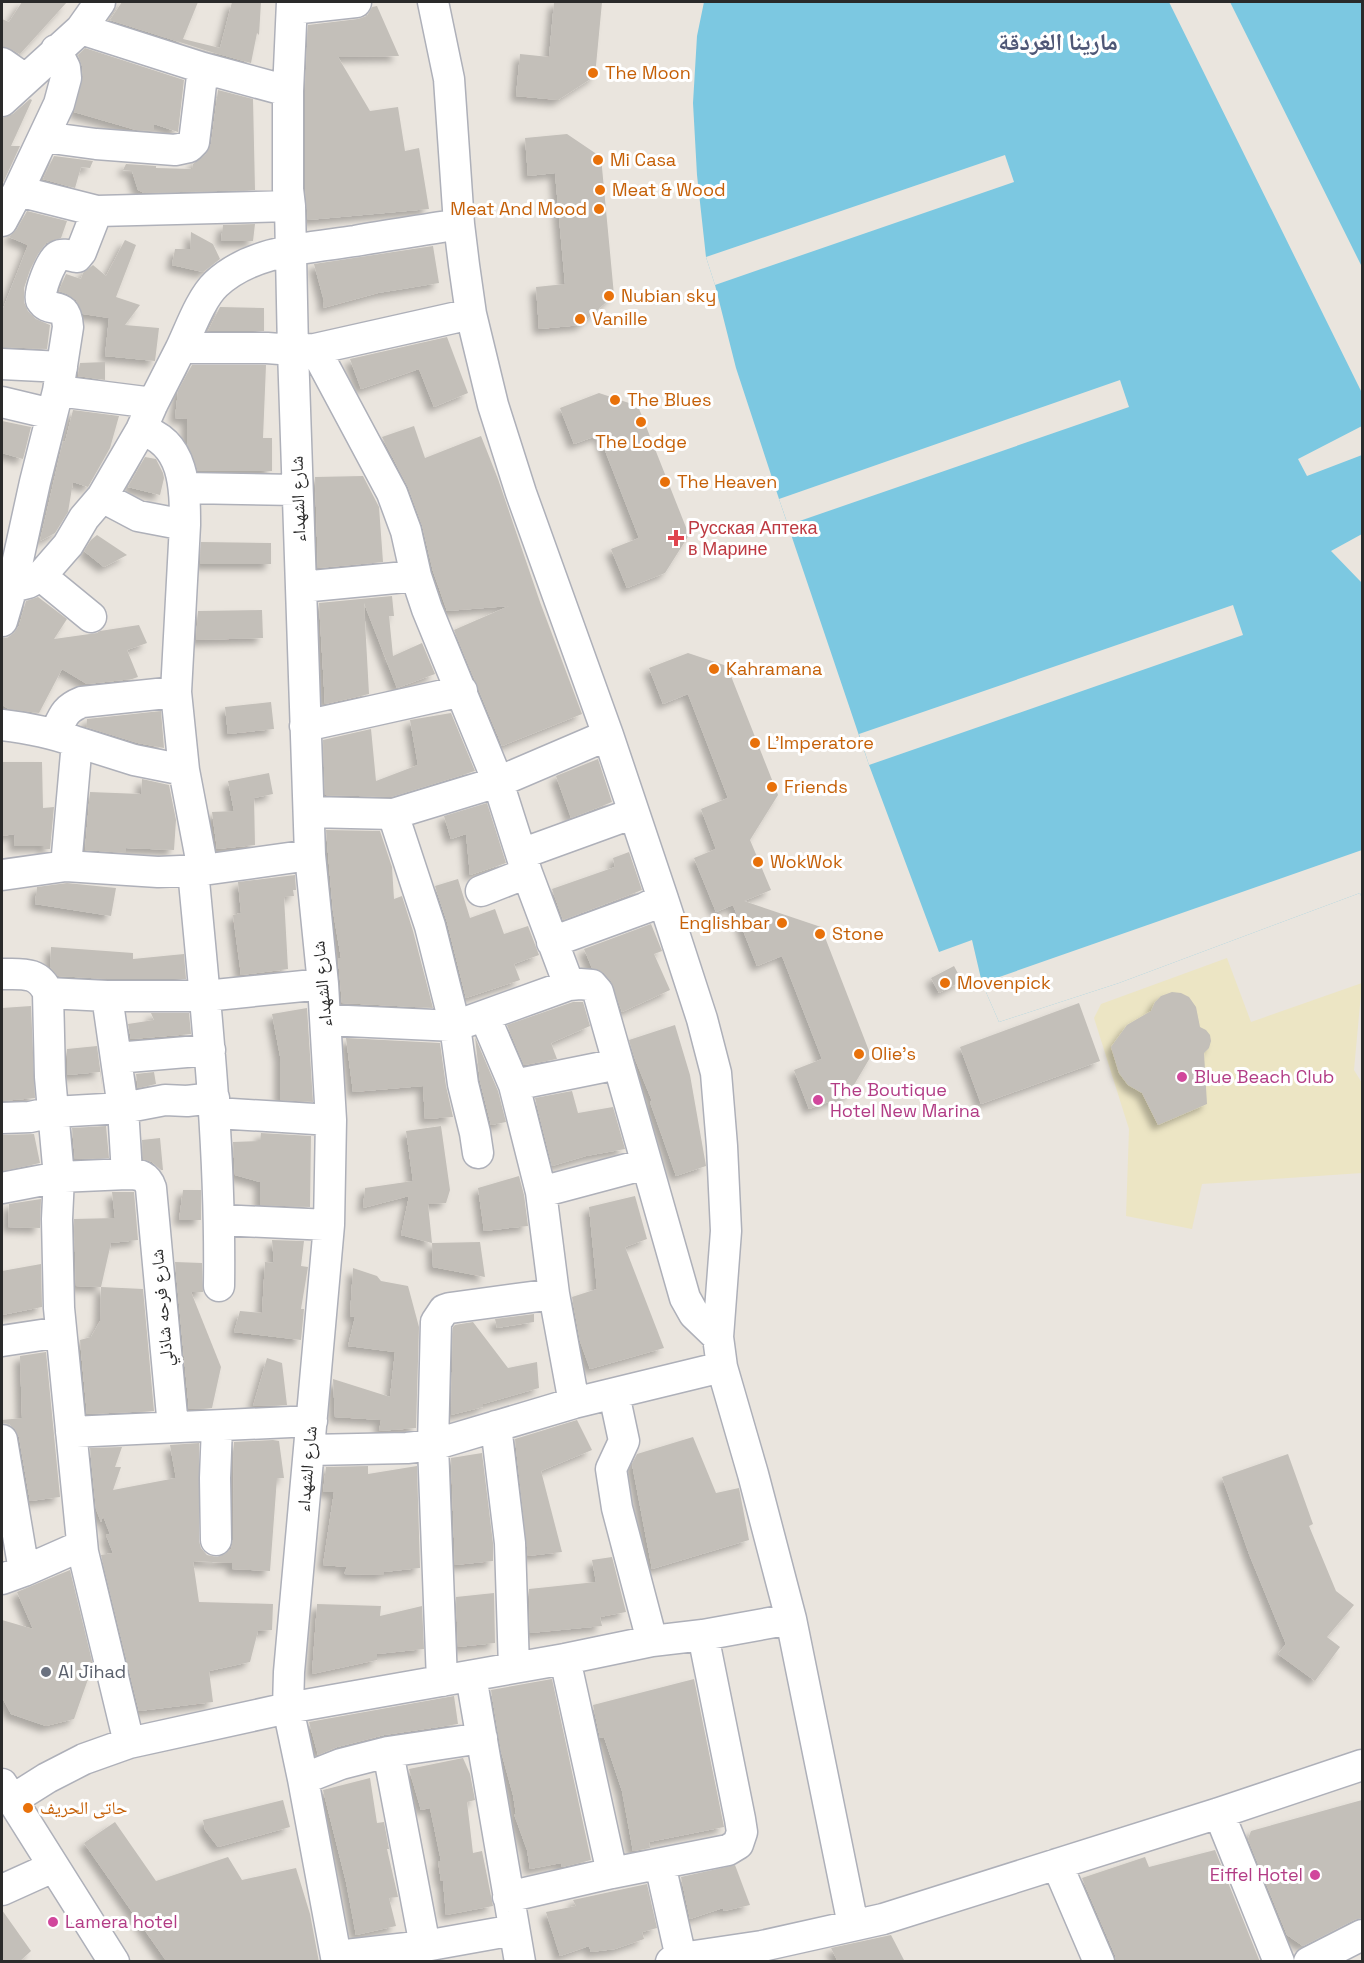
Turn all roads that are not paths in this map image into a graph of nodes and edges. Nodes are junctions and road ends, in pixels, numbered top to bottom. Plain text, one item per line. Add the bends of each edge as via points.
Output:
1 (100, 2) edge
2 (356, 2) edge
3 (433, 2) edge
4 (292, 5) edge
5 (81, 29) junction
6 (56, 51) junction
7 (203, 68) junction
8 (13, 71) edge
9 (288, 91) junction
10 (2, 101) edge
11 (44, 137) junction
12 (8, 204) edge
13 (290, 206) junction
14 (97, 212) junction
15 (459, 224) junction
16 (291, 251) junction
17 (471, 314) junction
18 (181, 348) junction
19 (304, 350) junction
20 (2, 367) edge
21 (57, 391) junction
22 (2, 402) edge
23 (153, 403) junction
24 (141, 430) junction
25 (185, 488) junction
26 (297, 490) junction
27 (102, 497) junction
28 (185, 525) junction
29 (10, 553) edge
30 (40, 576) junction
31 (416, 576) junction
32 (12, 587) junction
33 (301, 587) junction
34 (92, 617) dead end
35 (2, 621) edge
36 (462, 691) junction
37 (176, 692) junction
38 (2, 725) edge
39 (305, 726) junction
40 (608, 735) junction
41 (66, 738) junction
42 (184, 770) junction
43 (498, 782) junction
44 (309, 812) junction
45 (634, 813) junction
46 (393, 814) junction
47 (310, 855) junction
48 (524, 864) junction
49 (66, 866) junction
50 (198, 870) junction
51 (2, 874) edge
52 (481, 891) dead end
53 (663, 899) junction
54 (552, 942) junction
55 (2, 974) edge
56 (323, 984) junction
57 (569, 986) junction
58 (48, 993) junction
59 (107, 996) junction
60 (205, 996) junction
61 (488, 1015) junction
62 (326, 1020) junction
63 (454, 1026) junction
64 (210, 1050) junction
65 (116, 1058) junction
66 (618, 1064) junction
67 (514, 1085) junction
68 (215, 1106) junction
69 (123, 1108) junction
70 (52, 1112) junction
71 (2, 1118) edge
72 (331, 1120) junction
73 (478, 1153) dead end
74 (646, 1164) junction
75 (59, 1177) junction
76 (151, 1183) junction
77 (2, 1188) edge
78 (541, 1192) junction
79 (220, 1220) junction
80 (329, 1225) junction
81 (219, 1286) dead end
82 (554, 1294) junction
83 (61, 1332) junction
84 (718, 1337) junction
85 (2, 1341) edge
86 (722, 1367) junction
87 (614, 1394) junction
88 (574, 1403) junction
89 (217, 1426) junction
90 (496, 1426) junction
91 (173, 1427) junction
92 (71, 1432) junction
93 (310, 1436) junction
94 (2, 1440) edge
95 (433, 1445) junction
96 (216, 1540) dead end
97 (82, 1552) junction
98 (13, 1575) edge
99 (791, 1619) junction
100 (703, 1635) junction
101 (652, 1641) junction
102 (565, 1659) junction
103 (513, 1668) junction
104 (457, 1679) junction
105 (288, 1708) junction
106 (482, 1738) junction
107 (129, 1743) junction
108 (388, 1752) junction
109 (1362, 1765) edge
110 (303, 1779) junction
111 (7, 1792) edge
112 (1219, 1813) junction
113 (660, 1863) junction
114 (1057, 1864) junction
115 (53, 1867) junction
116 (612, 1873) junction
117 (2, 1890) edge
118 (508, 1897) junction
119 (853, 1925) junction
120 (514, 1930) junction
121 (1362, 1935) edge
122 (425, 1946) junction
123 (765, 1954) edge
124 (337, 1959) edge
125 (676, 1960) edge
126 (114, 1962) edge
127 (520, 1962) edge
128 (1099, 1962) edge
129 (1279, 1962) edge
130 (1309, 1962) edge

1 - 5 street
2 - 4 street
3 - 15 street via 449,79
4 - 9 street, شارع الشهداء
5 - 6 street
5 - 7 street
6 - 8 street
6 - 11 street via 66,78
7 - 9 street
7 - 11 street via 194,142 189,147 136,148
8 - 10 street
9 - 13 street, شارع الشهداء
11 - 12 street
12 - 14 street
13 - 14 street
13 - 16 street, شارع الشهداء
14 - 21 street via 81,252 76,256 58,256 40,294 47,305 62,310 68,318
15 - 16 street
15 - 17 street
16 - 18 street via 250,263 216,284 207,294
16 - 19 street, شارع الشهداء
17 - 19 street
17 - 40 street via 493,405 521,493
18 - 19 street
18 - 23 street
19 - 26 street, شارع الشهداء
19 - 31 street via 392,493
20 - 21 street
21 - 22 street
21 - 23 street
21 - 29 street
23 - 24 street
24 - 25 street via 154,433 168,446 178,462
24 - 27 street
25 - 26 street
25 - 28 street
26 - 33 street, شارع الشهداء
27 - 28 street via 138,516
27 - 30 street
28 - 37 street
29 - 32 street
30 - 32 street
30 - 34 street
31 - 33 street
31 - 36 street
32 - 35 street
33 - 39 street, شارع الشهداء
36 - 39 street
36 - 43 street
37 - 41 street via 72,706 65,712
37 - 42 street
38 - 41 street
39 - 44 street, شارع الشهداء
40 - 43 street
40 - 45 street
41 - 42 street via 134,760
41 - 49 street
42 - 50 street
43 - 46 street
43 - 48 street
44 - 46 street
44 - 47 street, شارع الشهداء
45 - 48 street
45 - 53 street
46 - 63 street via 430,926
47 - 50 street
47 - 56 street, شارع الشهداء
48 - 52 street
48 - 54 street
49 - 50 street via 158,872
49 - 51 street
50 - 60 street
53 - 54 street
53 - 84 street via 716,1073 726,1231
54 - 57 street
55 - 58 street via 36,976
56 - 60 street
56 - 62 street, شارع الشهداء
57 - 61 street
57 - 66 street via 592,985 598,992
58 - 59 street
58 - 70 street
59 - 60 street
59 - 65 street, شارع فرحه شاذلي
60 - 64 street
61 - 63 street
61 - 67 street via 488,1024
62 - 63 street
62 - 72 street, شارع الشهداء
63 - 73 street
64 - 65 street
64 - 68 street
65 - 69 street, شارع فرحه شاذلي
66 - 67 street
66 - 74 street
67 - 78 street
68 - 69 street via 165,1100
68 - 72 street
68 - 79 street
69 - 70 street
69 - 76 street, شارع فرحه شاذلي via 124,1142
70 - 71 street
70 - 75 street
72 - 80 street, شارع الشهداء
74 - 78 street
74 - 84 street via 685,1298 694,1314
75 - 76 street
75 - 77 street
75 - 83 street
76 - 91 street, شارع فرحه شاذلي
78 - 82 street
79 - 80 street
79 - 81 street
80 - 93 street, شارع الشهداء
82 - 88 street
82 - 95 street via 450,1308 440,1315 436,1322
83 - 85 street
83 - 92 street
84 - 86 street
86 - 87 street
86 - 99 street
87 - 88 street
87 - 101 street via 624,1441 610,1469
88 - 90 street
89 - 91 street
89 - 93 street
89 - 96 street
90 - 95 street
90 - 103 street via 510,1543
91 - 92 street
92 - 97 street
93 - 95 street via 397,1449
93 - 105 street, شارع الشهداء
94 - 98 street
95 - 104 street
97 - 98 street via 74,1549
97 - 107 street
99 - 100 street
99 - 119 street
100 - 101 street
100 - 113 street via 742,1832 738,1844 728,1850
101 - 102 street
102 - 103 street
102 - 116 street
103 - 104 street
104 - 105 street
104 - 106 street
105 - 107 street
105 - 110 street, شارع الشهداء
106 - 108 street
106 - 118 street
107 - 111 street
108 - 110 street
108 - 122 street
109 - 112 street
110 - 124 street, شارع الشهداء
111 - 115 street
112 - 114 street
112 - 129 street
113 - 116 street
113 - 125 street
114 - 119 street
114 - 128 street
115 - 117 street
115 - 126 street
116 - 118 street
118 - 120 street
119 - 123 street
120 - 122 street
120 - 127 street
121 - 130 street
122 - 124 street
123 - 125 street

